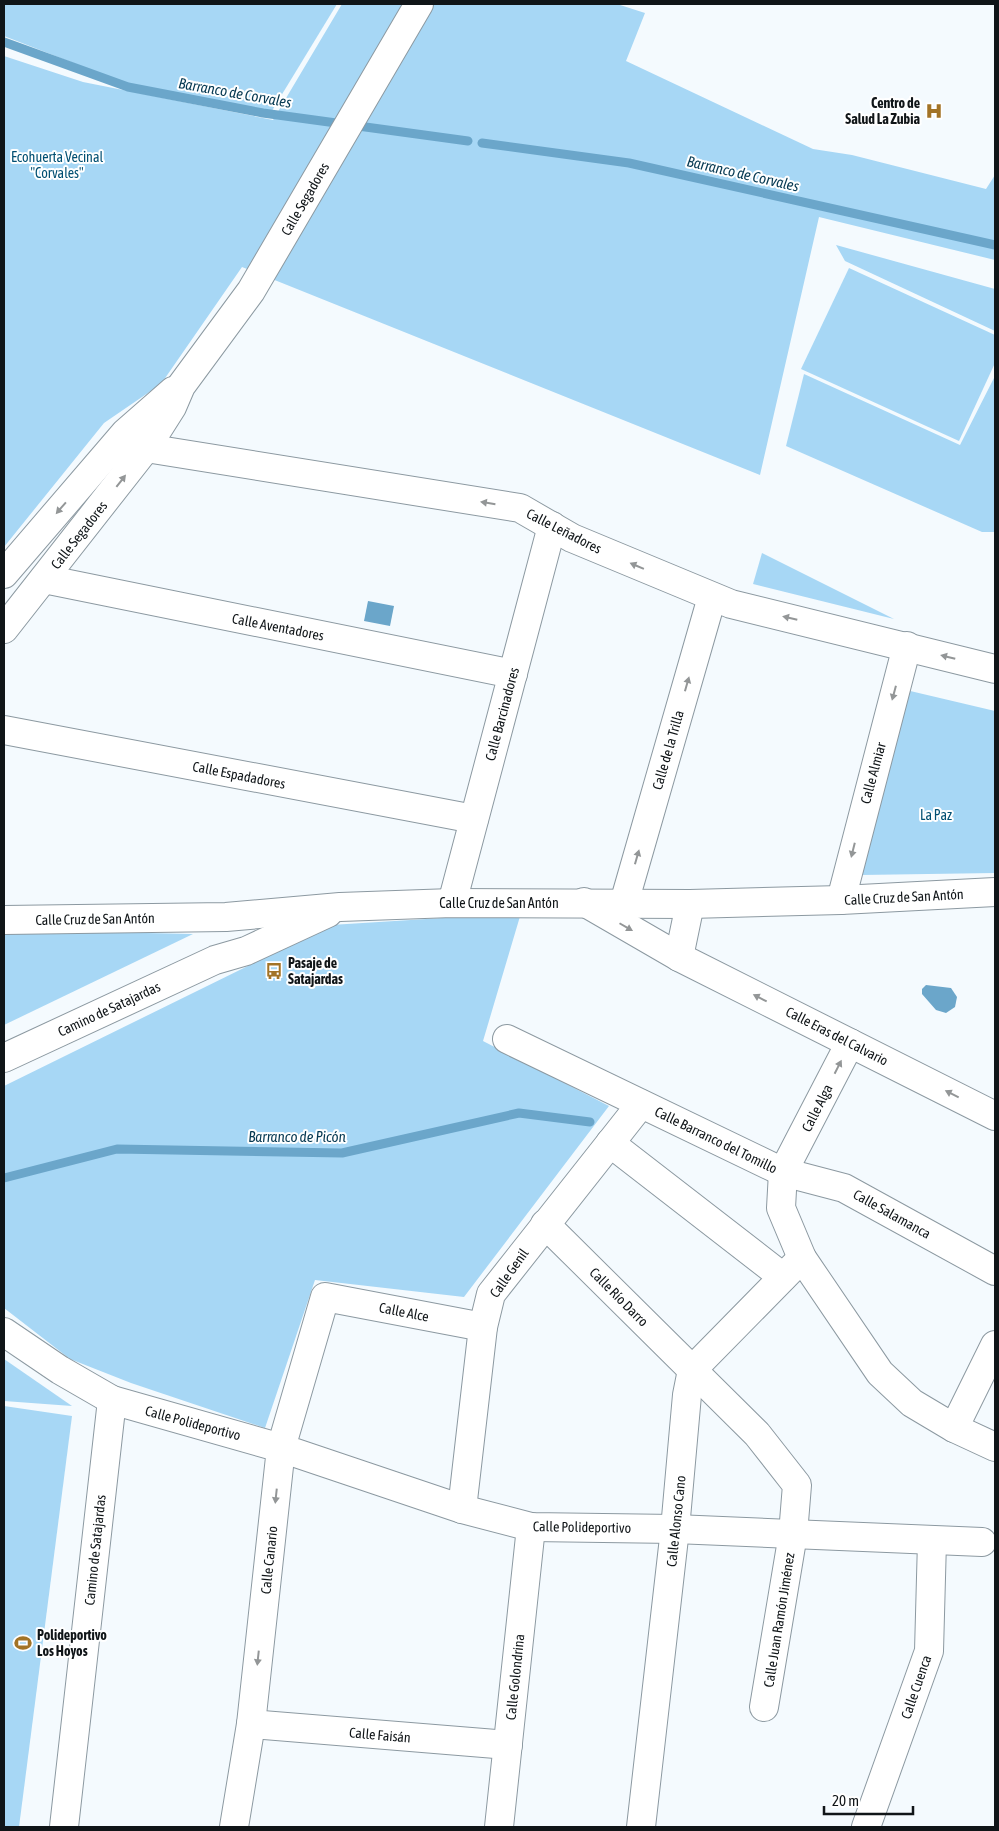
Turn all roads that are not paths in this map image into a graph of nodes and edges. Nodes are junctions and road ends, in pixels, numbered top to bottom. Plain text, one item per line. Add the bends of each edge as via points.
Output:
1 (419, 4) edge
2 (136, 441) junction
3 (552, 526) junction
4 (4, 574) edge
5 (44, 579) junction
6 (712, 598) junction
7 (4, 629) edge
8 (907, 646) junction
9 (995, 669) edge
10 (512, 674) junction
11 (4, 730) edge
12 (474, 819) junction
13 (995, 892) edge
14 (840, 900) junction
15 (584, 902) junction
16 (452, 903) junction
17 (624, 903) junction
18 (690, 904) junction
19 (340, 907) junction
20 (254, 914) junction
21 (226, 917) junction
22 (4, 920) edge
23 (246, 951) junction
24 (679, 957) junction
25 (214, 960) junction
26 (507, 1039) dead end
27 (850, 1043) junction
28 (4, 1058) edge
29 (641, 1104) junction
30 (995, 1116) edge
31 (610, 1143) junction
32 (783, 1172) junction
33 (545, 1224) junction
34 (793, 1268) junction
35 (995, 1271) edge
36 (325, 1297) joint
37 (483, 1328) junction
38 (4, 1332) edge
39 (995, 1345) edge
40 (692, 1370) junction
41 (112, 1400) junction
42 (954, 1428) junction
43 (995, 1447) edge
44 (281, 1448) junction
45 (462, 1509) junction
46 (531, 1527) junction
47 (791, 1527) junction
48 (676, 1529) junction
49 (932, 1541) junction
50 (982, 1542) dead end
51 (764, 1706) dead end
52 (251, 1724) junction
53 (508, 1745) junction
54 (64, 1827) edge
55 (234, 1827) edge
56 (499, 1827) edge
57 (641, 1827) edge
58 (866, 1827) edge

1 - 2 street, Calle Segadores via 255,284 181,386 162,399
3 -> 2 street, Calle Leñadores via 520,508
2 -> 4 street, Calle Segadores
5 -> 2 street, Calle Segadores
6 -> 3 street, Calle Leñadores via 572,538
3 - 10 street, Calle Barcinadores
5 - 7 street, Calle Segadores
5 - 10 street, Calle Aventadores
8 -> 6 street, Calle Leñadores
17 -> 6 street, Calle de la Trilla
9 -> 8 street, Calle Leñadores
8 -> 14 street, Calle Almiar
10 - 12 street, Calle Barcinadores
11 - 12 street, Calle Espadadores
12 - 16 street, Calle Barcinadores
13 - 14 street, Calle Cruz de San Antón
14 - 18 street, Calle Cruz de San Antón
15 - 16 street, Calle Cruz de San Antón
15 - 17 street, Calle Cruz de San Antón
15 -> 24 street, Calle Eras del Calvario
16 - 19 street, Calle Cruz de San Antón
17 - 18 street, Calle Cruz de San Antón
18 - 24 street
19 - 20 street, Calle Cruz de San Antón
19 - 23 street, Camino de Satajardas
20 - 21 street, Calle Cruz de San Antón
20 - 23 street via 254,929
21 - 22 street, Calle Cruz de San Antón
21 - 25 street via 224,945
23 - 25 street, Camino de Satajardas
27 -> 24 street, Calle Eras del Calvario
25 - 28 street, Camino de Satajardas
26 - 29 street, Calle Barranco del Tomillo
30 -> 27 street, Calle Eras del Calvario
32 -> 27 street, Calle Alga
29 - 31 street, Calle Genil
29 - 32 street, Calle Barranco del Tomillo
31 - 33 street, Calle Genil
31 - 34 street, Calle Barranco del Tomillo
32 - 34 street, Calle Barranco del Tomillo via 780,1208
32 - 35 street, Calle Salamanca via 844,1188
33 - 37 street, Calle Genil via 490,1294
33 - 40 street, Calle Río Darro
34 - 40 street
34 - 42 street, Calle Barranco del Tomillo via 880,1373 912,1403
36 - 37 street, Calle Alce
36 - 44 street, Calle Canario
37 - 45 street, Calle Genil
38 - 41 street
39 - 42 street
40 - 47 street, Calle Río Darro via 758,1434 797,1485
40 - 48 street, Calle Alonso Cano
41 - 44 street, Calle Polideportivo
41 - 54 street, Camino de Satajardas
42 - 43 street, Calle Barranco del Tomillo
44 - 45 street, Calle Polideportivo
44 -> 52 street, Calle Canario
45 - 46 street, Calle Polideportivo
46 - 48 street, Calle Polideportivo
46 - 53 street, Calle Golondrina
47 - 47 street via 792,1490 754,1438 712,1396 706,1395 694,1514
47 - 48 street, Calle Polideportivo
47 - 49 street, Calle Polideportivo
47 - 51 street, Calle Juan Ramón Jiménez
48 - 57 street, Calle Alonso Cano
49 - 50 street, Calle Polideportivo
49 - 58 street, Calle Cuenca via 929,1651
52 - 53 street, Calle Faisán
52 - 55 street, Calle Canario
53 - 56 street, Calle Golondrina

